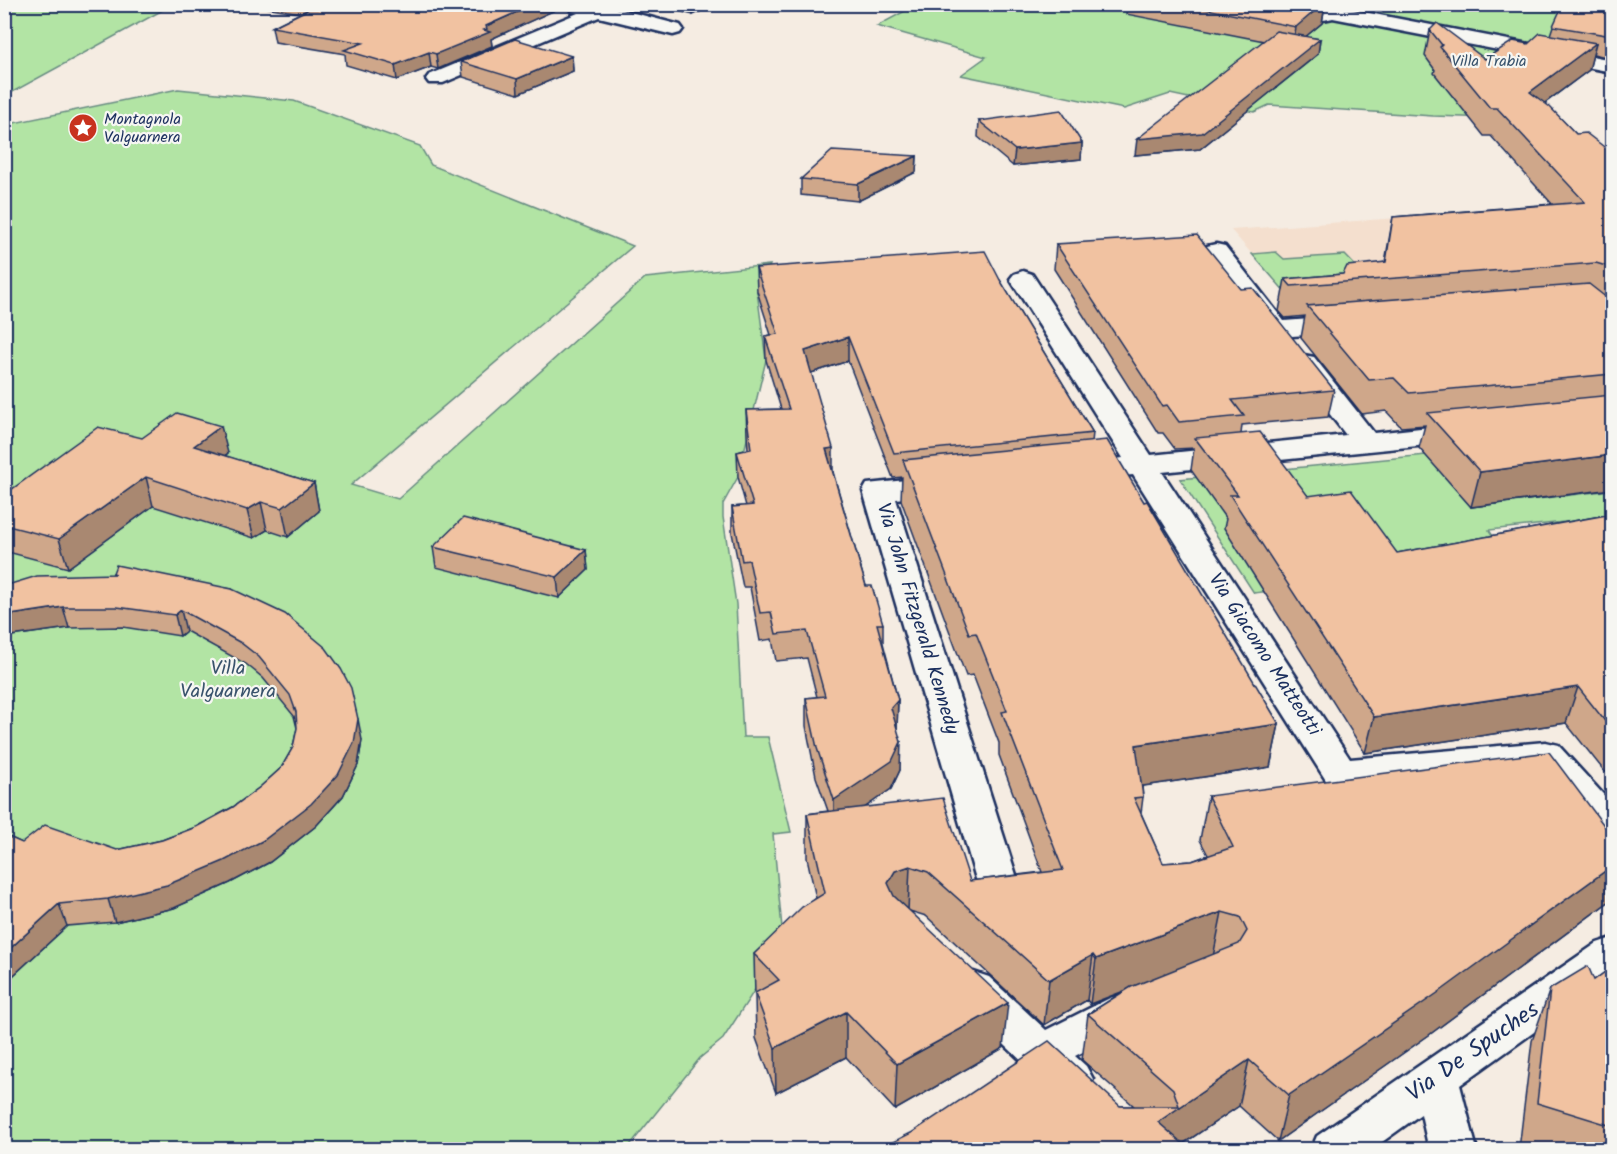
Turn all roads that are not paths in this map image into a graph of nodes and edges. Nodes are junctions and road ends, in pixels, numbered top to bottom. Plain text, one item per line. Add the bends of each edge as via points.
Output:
1 (565, 4) edge
2 (1230, 4) edge
3 (1332, 8) edge
4 (600, 10) junction
5 (673, 29) dead end
6 (1612, 66) edge
7 (436, 80) dead end
8 (1216, 251) dead end
9 (1023, 279) dead end
10 (1373, 322) edge
11 (1278, 330) junction
12 (1495, 429) edge
13 (1366, 442) junction
14 (1142, 465) junction
15 (1050, 474) edge
16 (970, 482) edge
17 (1612, 828) edge
18 (1004, 903) edge
19 (1612, 954) edge
20 (942, 960) edge
21 (1161, 997) edge
22 (1042, 1053) junction
23 (1436, 1078) junction
24 (1103, 1109) edge
25 (1340, 1149) edge
26 (1453, 1149) edge

1 - 4 street
2 - 3 street via 1230,8 1248,17 1273,21 1300,20
3 - 6 street
4 - 5 street
4 - 7 street
8 - 11 street
9 - 14 street, Via Giacomo Matteotti
10 - 11 street
11 - 13 street
12 - 13 street
13 - 14 street
14 - 15 street
14 - 17 street, Via Giacomo Matteotti via 1340,773 1545,754
16 - 18 street, Via John Fitzgerald Kennedy via 878,491
19 - 23 street, Via De Spuches
20 - 22 street
21 - 22 street via 1107,1018
22 - 24 street
23 - 25 street, Via De Spuches
23 - 26 street

